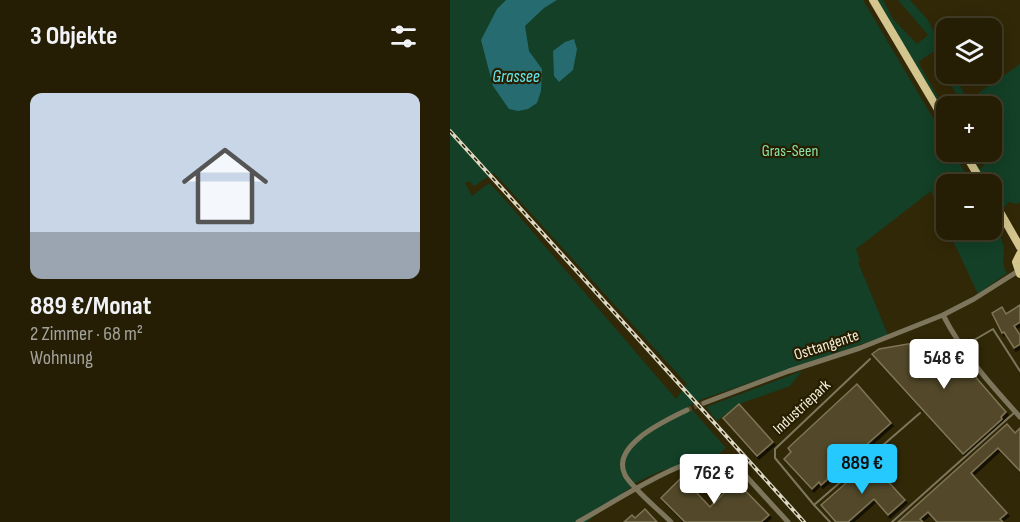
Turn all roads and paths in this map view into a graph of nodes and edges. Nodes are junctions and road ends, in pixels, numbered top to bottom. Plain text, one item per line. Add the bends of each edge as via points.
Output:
1 (873, 0) edge
2 (936, 106) edge
3 (1002, 216) edge
4 (1020, 247) edge
5 (1020, 254) edge
6 (1019, 273) edge
7 (944, 315) junction
8 (962, 348) junction
9 (870, 359) dead end
10 (1020, 371) edge
11 (704, 403) tunnel mouth
12 (687, 410) tunnel mouth
13 (1015, 411) junction
14 (920, 413) dead end
15 (1020, 417) edge
16 (638, 489) junction
17 (814, 505) junction
18 (578, 522) edge
19 (671, 522) edge
20 (788, 522) edge
21 (830, 522) edge
22 (892, 522) edge

1 - 2 main road
3 - 4 main road
5 - 6 main road via 1016,262
6 - 7 street, Osttangente
7 - 8 street
7 - 11 street, Osttangente
8 - 10 lane via 993,329
8 - 13 street
9 - 17 lane, Industriepark via 775,449 775,458
12 - 16 street via 650,430 628,448 623,469
13 - 15 street
13 - 22 lane
14 - 17 lane
16 - 18 street
16 - 19 street
16 - 20 street via 667,472 713,457 724,458
17 - 21 lane, Industriepark

